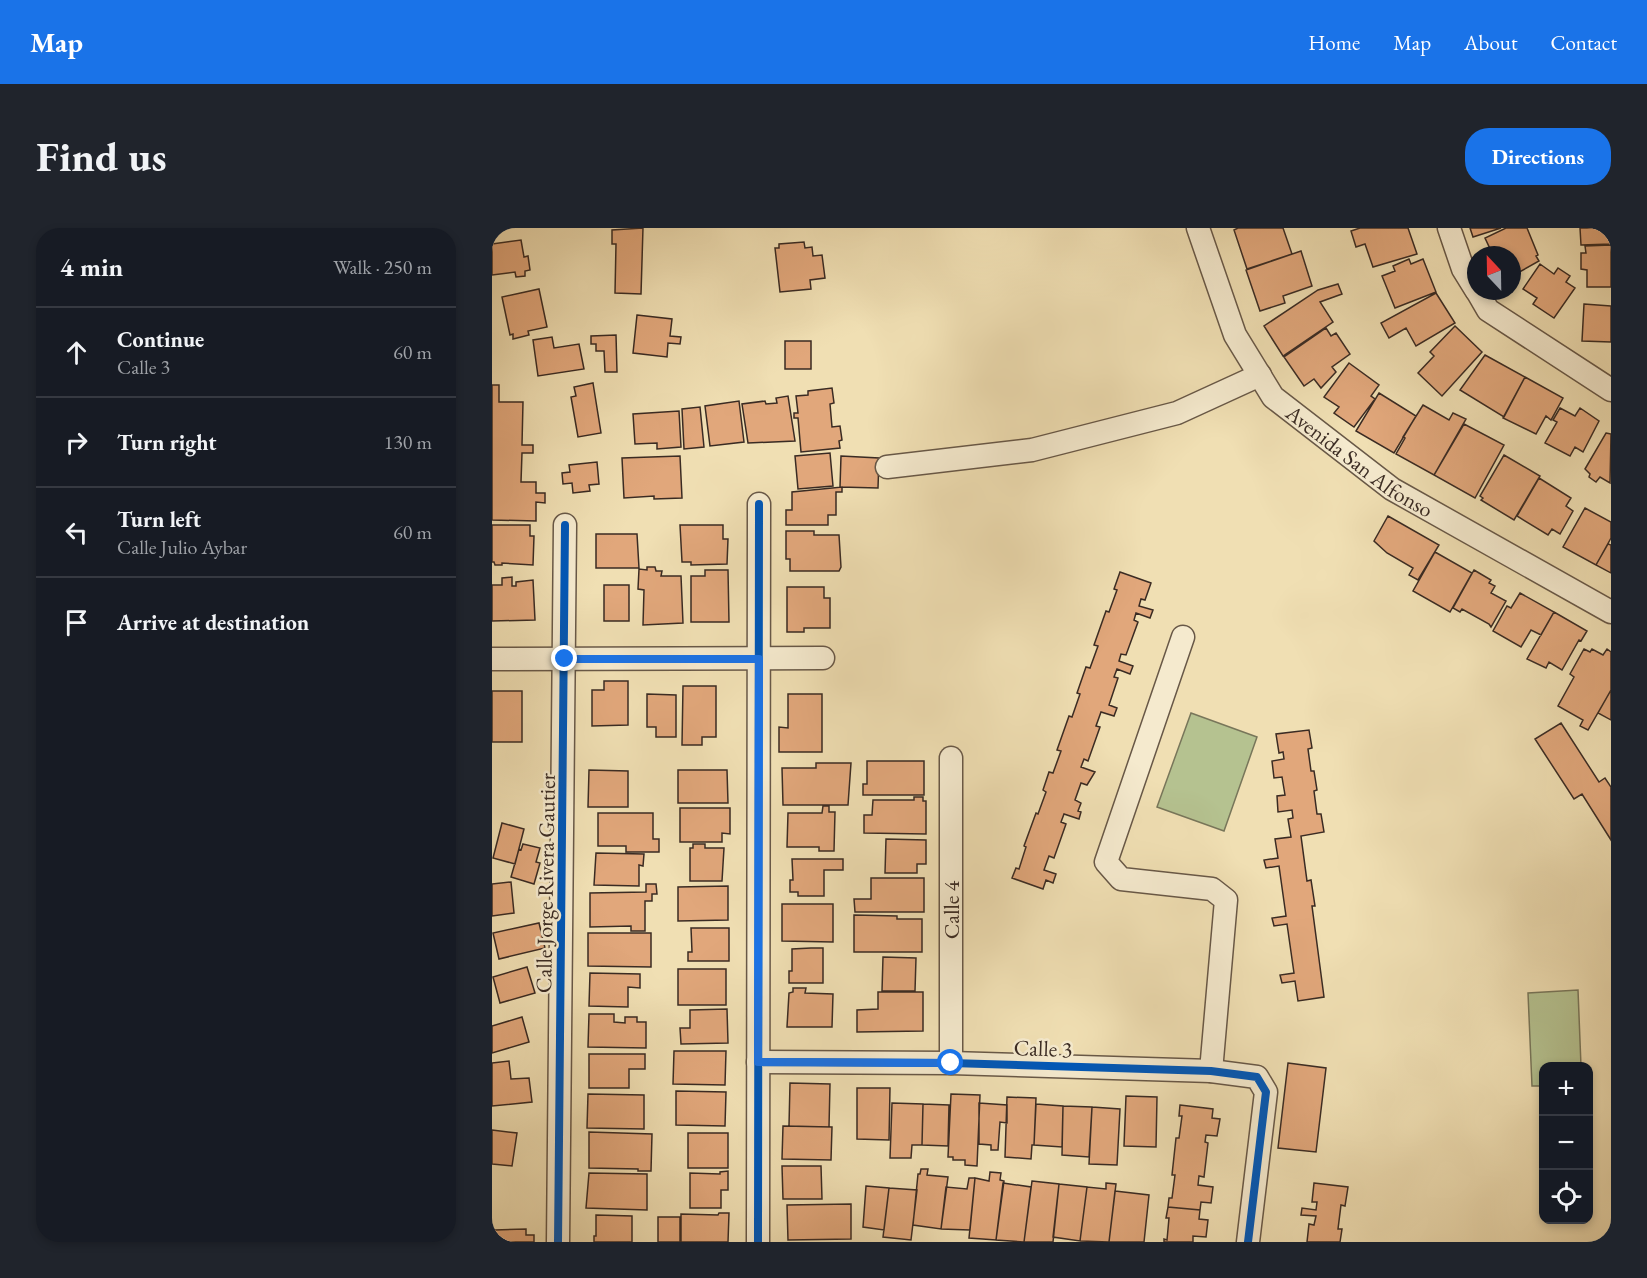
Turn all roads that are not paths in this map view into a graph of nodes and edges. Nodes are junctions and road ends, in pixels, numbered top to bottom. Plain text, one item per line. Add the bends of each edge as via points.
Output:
1 (1198, 228) edge
2 (1449, 228) edge
3 (1467, 276) edge
4 (1482, 300) edge
5 (1260, 375) junction
6 (1611, 390) edge
7 (887, 467) dead end
8 (759, 504) dead end
9 (565, 525) dead end
10 (1611, 612) edge
11 (1183, 637) dead end
12 (823, 658) dead end
13 (492, 659) edge
14 (565, 659) junction
15 (759, 659) junction
16 (951, 758) dead end
17 (758, 1062) junction
18 (951, 1063) junction
19 (1211, 1071) junction
20 (558, 1242) edge
21 (758, 1242) edge
22 (1248, 1242) edge

1 - 5 street, Avenida San Alfonso via 1235,335
2 - 3 street
4 - 6 street via 1488,310
5 - 7 street via 1177,413 1032,450
5 - 10 street, Avenida San Alfonso via 1273,397 1392,489
8 - 15 street
9 - 14 street, Calle Jorge Rivera Gautier
11 - 19 street via 1106,862 1121,879 1212,889 1227,900
12 - 15 street
13 - 14 street
14 - 15 street
14 - 20 street, Calle Jorge Rivera Gautier
15 - 17 street
16 - 18 street, Calle 4
17 - 18 street, Calle 3
17 - 21 street
18 - 19 street, Calle 3
19 - 22 street, Calle 3 via 1257,1077 1266,1092

